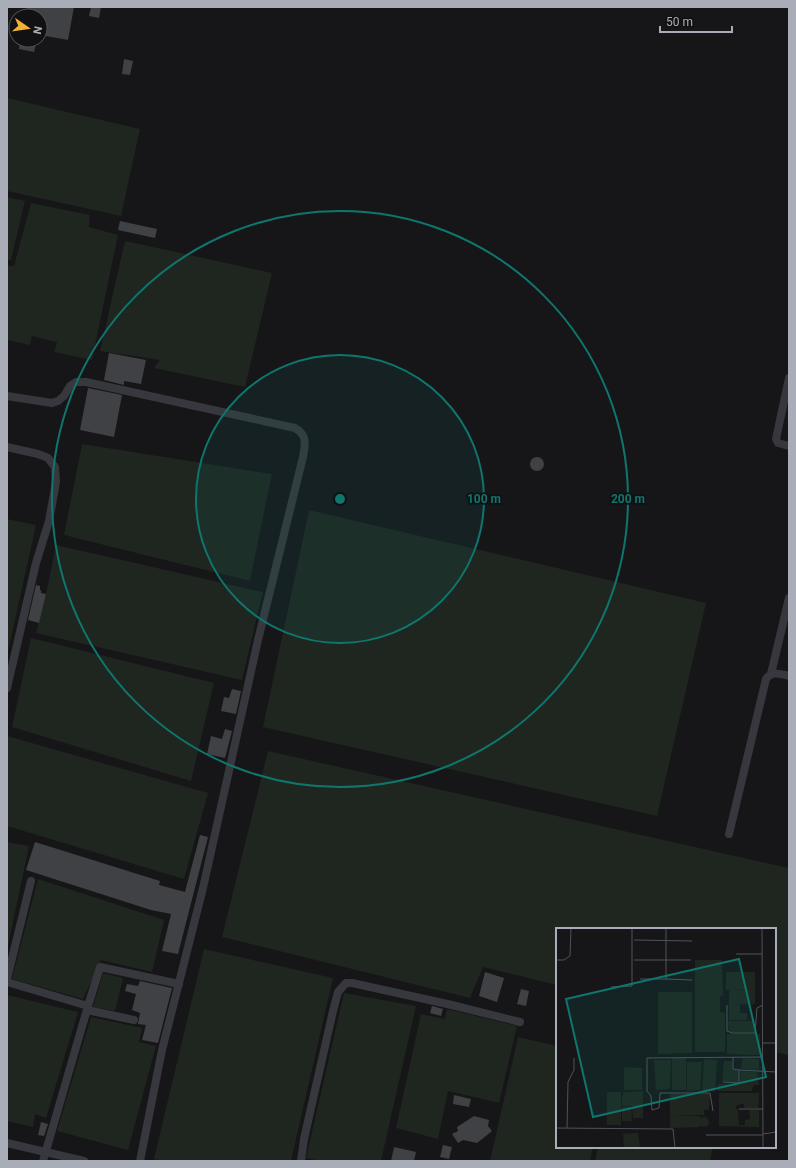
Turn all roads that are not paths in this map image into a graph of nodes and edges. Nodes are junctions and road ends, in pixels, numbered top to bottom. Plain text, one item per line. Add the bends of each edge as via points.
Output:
1 (789, 378) edge
2 (7, 396) edge
3 (789, 446) edge
4 (7, 447) edge
5 (789, 598) edge
6 (771, 674) junction
7 (789, 676) edge
8 (7, 688) edge
9 (729, 834) dead end
10 (31, 881) dead end
11 (7, 980) edge
12 (178, 984) junction
13 (87, 1008) junction
14 (134, 1020) dead end
15 (520, 1022) dead end
16 (7, 1143) edge
17 (45, 1152) junction
18 (43, 1161) edge
19 (84, 1161) edge
20 (140, 1161) edge
21 (301, 1161) edge

1 - 3 street via 776,439 778,443
2 - 12 street via 52,403 64,396 76,382 86,382 295,428 304,438 303,458 256,647 203,888
4 - 8 street via 48,458 55,467 56,482 49,521 36,564
5 - 6 street
6 - 7 street
6 - 9 street via 765,682
10 - 11 street
11 - 13 street
12 - 13 street via 100,966
12 - 20 street
13 - 14 street
13 - 17 street
15 - 21 street via 346,983 338,992 333,1011
16 - 17 street
17 - 18 street
17 - 19 street

